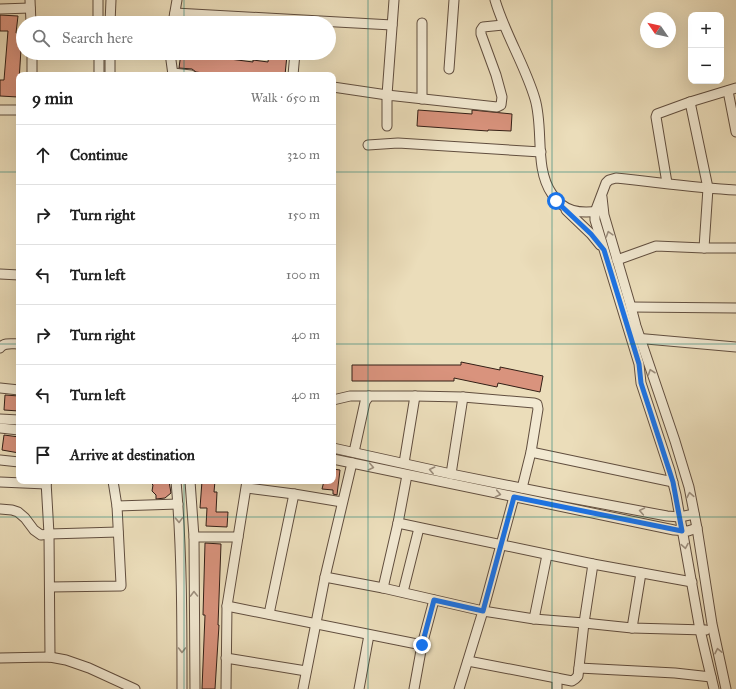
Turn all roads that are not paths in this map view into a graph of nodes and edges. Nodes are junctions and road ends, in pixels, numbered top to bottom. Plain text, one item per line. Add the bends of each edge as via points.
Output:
1 (98, 0) edge
2 (111, 0) edge
3 (177, 0) edge
4 (394, 0) edge
5 (454, 0) edge
6 (496, 0) edge
7 (30, 4) edge
8 (0, 9) edge
9 (175, 13) junction
10 (31, 16) edge
11 (98, 16) edge
12 (110, 16) edge
13 (174, 16) edge
14 (220, 16) edge
15 (336, 23) edge
16 (422, 23) dead end
17 (392, 25) junction
18 (503, 25) junction
19 (32, 60) edge
20 (98, 60) edge
21 (110, 60) edge
22 (171, 60) edge
23 (294, 60) edge
24 (449, 69) dead end
25 (32, 72) edge
26 (99, 72) edge
27 (110, 72) edge
28 (173, 72) edge
29 (293, 72) edge
30 (336, 87) edge
31 (732, 89) edge
32 (387, 95) junction
33 (422, 99) junction
34 (690, 102) junction
35 (0, 110) edge
36 (16, 110) edge
37 (387, 126) dead end
38 (736, 132) edge
39 (368, 145) dead end
40 (541, 152) junction
41 (667, 183) junction
42 (708, 188) junction
43 (736, 190) edge
44 (562, 206) junction
45 (599, 211) junction
46 (704, 248) junction
47 (736, 248) edge
48 (604, 250) junction
49 (617, 260) junction
50 (0, 274) edge
51 (16, 275) edge
52 (631, 307) junction
53 (736, 308) edge
54 (635, 338) junction
55 (16, 344) edge
56 (736, 347) edge
57 (0, 348) edge
58 (0, 388) edge
59 (16, 390) edge
60 (369, 396) junction
61 (415, 396) junction
62 (463, 397) junction
63 (336, 399) edge
64 (0, 419) edge
65 (16, 420) edge
66 (0, 428) edge
67 (16, 430) edge
68 (336, 449) edge
69 (354, 452) junction
70 (531, 452) junction
71 (0, 460) edge
72 (336, 460) edge
73 (16, 462) edge
74 (352, 463) junction
75 (404, 463) junction
76 (451, 474) junction
77 (407, 475) junction
78 (0, 482) edge
79 (16, 482) edge
80 (673, 482) junction
81 (46, 484) edge
82 (114, 484) edge
83 (176, 484) edge
84 (190, 484) edge
85 (247, 484) edge
86 (522, 488) junction
87 (294, 494) junction
88 (514, 497) junction
89 (342, 502) junction
90 (178, 504) junction
91 (117, 506) junction
92 (0, 508) edge
93 (694, 514) junction
94 (680, 517) junction
95 (398, 523) junction
96 (419, 528) junction
97 (697, 528) junction
98 (682, 531) junction
99 (118, 532) junction
100 (49, 534) junction
101 (194, 537) junction
102 (238, 537) junction
103 (501, 545) junction
104 (547, 555) junction
105 (593, 564) junction
106 (641, 573) junction
107 (325, 577) junction
108 (692, 582) junction
109 (50, 587) junction
110 (383, 588) junction
111 (403, 592) junction
112 (434, 600) junction
113 (227, 606) junction
114 (483, 611) junction
115 (269, 614) junction
116 (534, 619) junction
117 (316, 623) junction
118 (584, 623) junction
119 (632, 628) junction
120 (700, 630) junction
121 (714, 630) junction
122 (369, 635) junction
123 (422, 645) junction
124 (50, 657) junction
125 (0, 658) edge
126 (226, 658) junction
127 (468, 660) junction
128 (579, 668) junction
129 (306, 671) junction
130 (711, 676) junction
131 (557, 678) junction
132 (135, 689) edge
133 (182, 689) edge
134 (195, 689) edge
135 (226, 689) edge
136 (303, 689) edge
137 (361, 689) edge
138 (414, 689) edge
139 (459, 689) edge
140 (557, 689) edge
141 (714, 689) edge
142 (726, 689) edge

1 - 11 street
2 - 12 street
3 - 9 street
4 - 17 street
5 - 24 street
6 - 18 street
7 - 8 street
7 - 10 street
9 - 13 street
9 - 14 street
15 - 17 street
16 - 33 street
17 - 32 street
18 - 33 street via 483,27 481,30 496,75 502,98 501,105 497,107
18 - 40 street via 536,101
19 - 25 street
20 - 26 street
21 - 27 street
22 - 28 street
23 - 29 street
30 - 32 street
31 - 34 street
31 - 38 street
32 - 33 street
32 - 37 street
34 - 41 street via 656,115
34 - 42 street
35 - 36 street
39 - 40 street via 398,143
40 - 44 street via 544,177 549,190
41 - 42 street
41 - 45 street via 616,178 609,180 602,195
42 - 43 street
42 - 46 street
44 - 45 street via 574,211
44 - 48 street
45 - 48 street via 595,220
49 -> 45 street via 604,215
46 - 47 street
46 - 49 street via 656,246
48 - 54 street
49 - 52 street
50 - 51 street
52 - 53 street
52 - 54 street
54 - 56 street
54 - 80 street via 641,383
93 -> 54 street via 682,464
55 - 57 street via 5,344
58 - 59 street
60 - 61 street
60 - 63 street
60 - 69 street via 365,402
61 - 62 street
61 - 75 street
62 - 70 street via 536,404 538,410
62 - 76 street
64 - 65 street
66 - 67 street
68 - 69 street
69 - 75 street
70 - 80 street
70 - 86 street
71 - 73 street
72 - 74 street
74 -> 77 street
74 - 89 street
76 -> 75 street
76 - 86 street
77 -> 88 street
77 - 95 street
78 - 79 street
80 - 94 street
81 - 100 street
82 - 91 street
83 - 90 street
84 - 101 street
85 - 87 street
85 - 102 street
94 -> 86 street
87 - 89 street
87 - 115 street
88 - 98 street
88 - 103 street
89 - 107 street
90 - 91 street
90 -> 133 street via 182,592
91 - 99 street
92 - 100 street via 18,512 41,535
93 - 94 street
93 - 97 street
94 - 98 street
95 - 96 street
95 - 110 street
96 - 103 street
96 - 111 street
97 - 98 street
97 - 121 street
98 -> 108 street
99 - 100 street
99 - 109 street via 121,586
100 - 109 street
101 - 102 street
134 -> 101 street
102 - 113 street
103 - 104 street
103 - 114 street
104 - 105 street
104 - 116 street
105 - 106 street
105 - 118 street
106 - 108 street
106 - 119 street
107 - 110 street
107 - 117 street
108 - 120 street
109 - 124 street
110 - 111 street
111 - 112 street
112 - 114 street
112 - 123 street
113 - 115 street
113 - 126 street
114 - 116 street
114 - 127 street
115 - 117 street
116 - 118 street
117 - 122 street
117 - 129 street
118 - 119 street
118 - 128 street
119 - 120 street
120 - 121 street
120 - 130 street
142 -> 121 street
122 - 123 street
122 - 137 street
123 - 138 street
124 - 125 street
124 - 132 street via 90,668
126 - 129 street
126 - 135 street
127 - 131 street
127 - 139 street
128 - 130 street
128 - 131 street via 578,676 572,681
129 - 136 street
130 - 141 street
131 - 140 street

